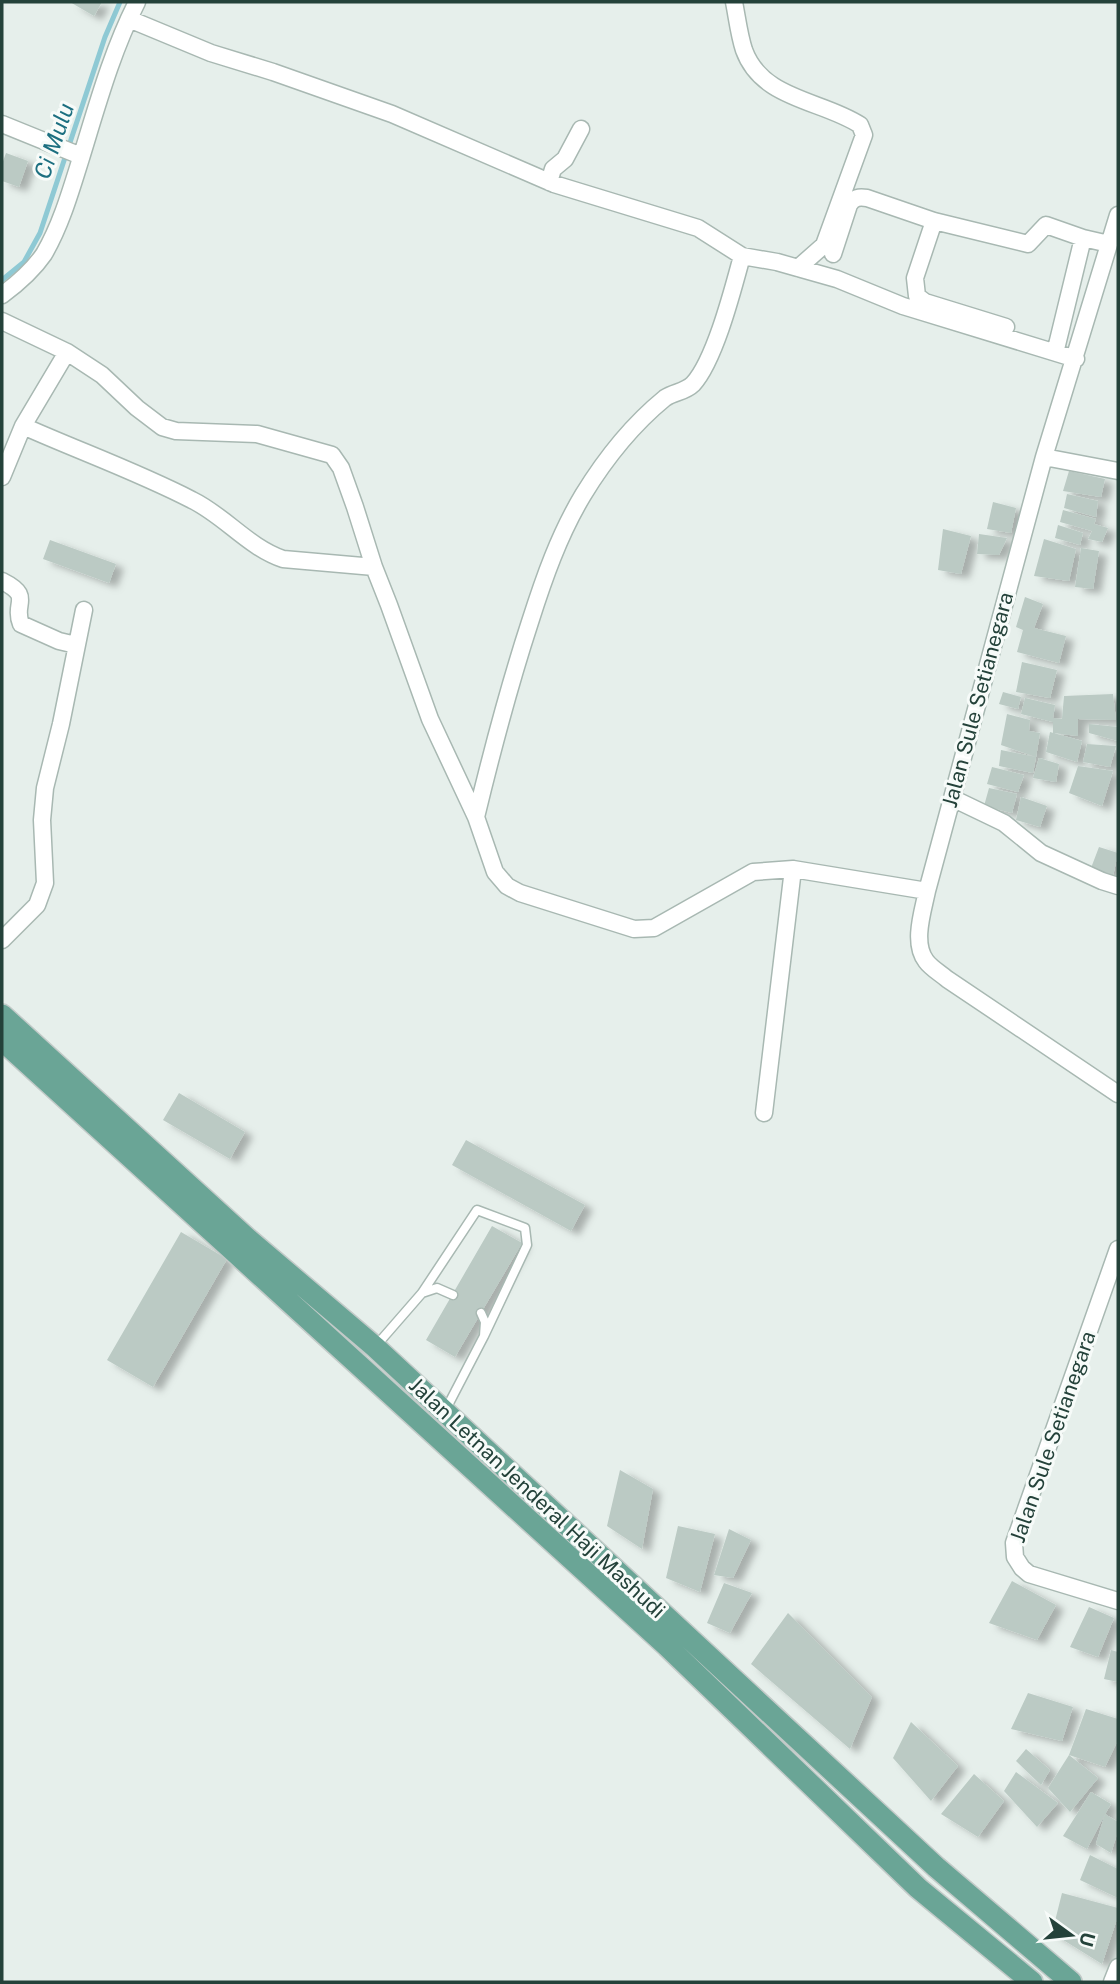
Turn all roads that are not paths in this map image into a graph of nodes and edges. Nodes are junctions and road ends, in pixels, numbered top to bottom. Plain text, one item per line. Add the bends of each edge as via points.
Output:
1 (137, 2) edge
2 (734, 2) edge
3 (129, 19) junction
4 (2, 124) edge
5 (582, 129) dead end
6 (79, 156) junction
7 (549, 182) junction
8 (1118, 215) edge
9 (934, 221) junction
10 (1083, 238) junction
11 (1109, 244) junction
12 (833, 254) dead end
13 (742, 256) junction
14 (798, 268) junction
15 (2, 295) edge
16 (2, 321) edge
17 (1006, 327) dead end
18 (1056, 349) dead end
19 (67, 352) junction
20 (1076, 359) junction
21 (23, 426) junction
22 (1044, 457) junction
23 (1118, 471) edge
24 (2, 477) edge
25 (374, 567) junction
26 (2, 581) edge
27 (84, 610) dead end
28 (76, 645) junction
29 (952, 798) junction
30 (476, 817) junction
31 (793, 869) junction
32 (1118, 886) edge
33 (927, 891) junction
34 (2, 940) edge
35 (2, 1015) edge
36 (2, 1040) edge
37 (1118, 1094) edge
38 (764, 1113) dead end
39 (1118, 1249) edge
40 (422, 1293) junction
41 (453, 1295) dead end
42 (481, 1313) dead end
43 (484, 1336) junction
44 (375, 1347) junction
45 (444, 1411) junction
46 (1118, 1601) edge
47 (936, 1867) junction
48 (918, 1888) junction
49 (1118, 1966) edge
50 (1032, 1982) edge
51 (1071, 1982) edge
52 (1112, 1982) edge

1 - 3 street
2 - 14 street via 744,50 767,84 846,116 860,125 864,135 824,245
3 - 6 street
3 - 7 street via 211,53 392,114
4 - 6 street
5 - 7 street
6 - 15 street via 43,255
7 - 13 street via 698,228
8 - 11 street, Jalan Sule Setianegara
9 - 10 street via 1028,244 1046,225
9 - 12 street via 867,198 854,198
9 - 17 street via 915,278 917,296
10 - 11 street
10 - 18 street
11 - 20 street, Jalan Sule Setianegara
13 - 14 street
13 - 30 street via 713,350 695,382 667,397 624,438 568,522 549,563 507,692
14 - 20 street via 953,323
16 - 19 street
19 - 21 street
19 - 25 street via 102,375 162,427 257,435 332,455 351,494
20 - 22 street, Jalan Sule Setianegara
21 - 24 street
21 - 25 street via 191,499 274,556
22 - 23 street
22 - 29 street, Jalan Sule Setianegara
25 - 30 street via 430,719
26 - 28 street via 18,591 21,625
27 - 28 street
28 - 34 street via 45,788 45,883 37,905
29 - 32 street via 1004,823 1041,853
29 - 33 street, Jalan Sule Setianegara
30 - 31 street via 495,873 507,886 634,929 654,928 743,875
31 - 33 street
31 - 38 street
33 - 37 street, Jalan Sule Setianegara via 920,949 928,964
35 - 44 main road, Jalan Letnan Jenderal Haji Mashudi via 249,1240
36 - 48 main road, Jalan Letnan Jenderal Haji Mashudi via 657,1636
39 - 46 street, Jalan Sule Setianegara via 1013,1549 1029,1574
40 - 41 lane via 437,1288
40 - 43 lane via 477,1210 525,1228 527,1245
40 - 44 lane
42 - 43 lane
43 - 45 lane
44 - 45 main road, Jalan Letnan Jenderal Haji Mashudi
45 - 47 main road, Jalan Letnan Jenderal Haji Mashudi
47 - 48 main road
47 - 51 main road, Jalan Letnan Jenderal Haji Mashudi
48 - 50 main road, Jalan Letnan Jenderal Haji Mashudi
49 - 52 street

